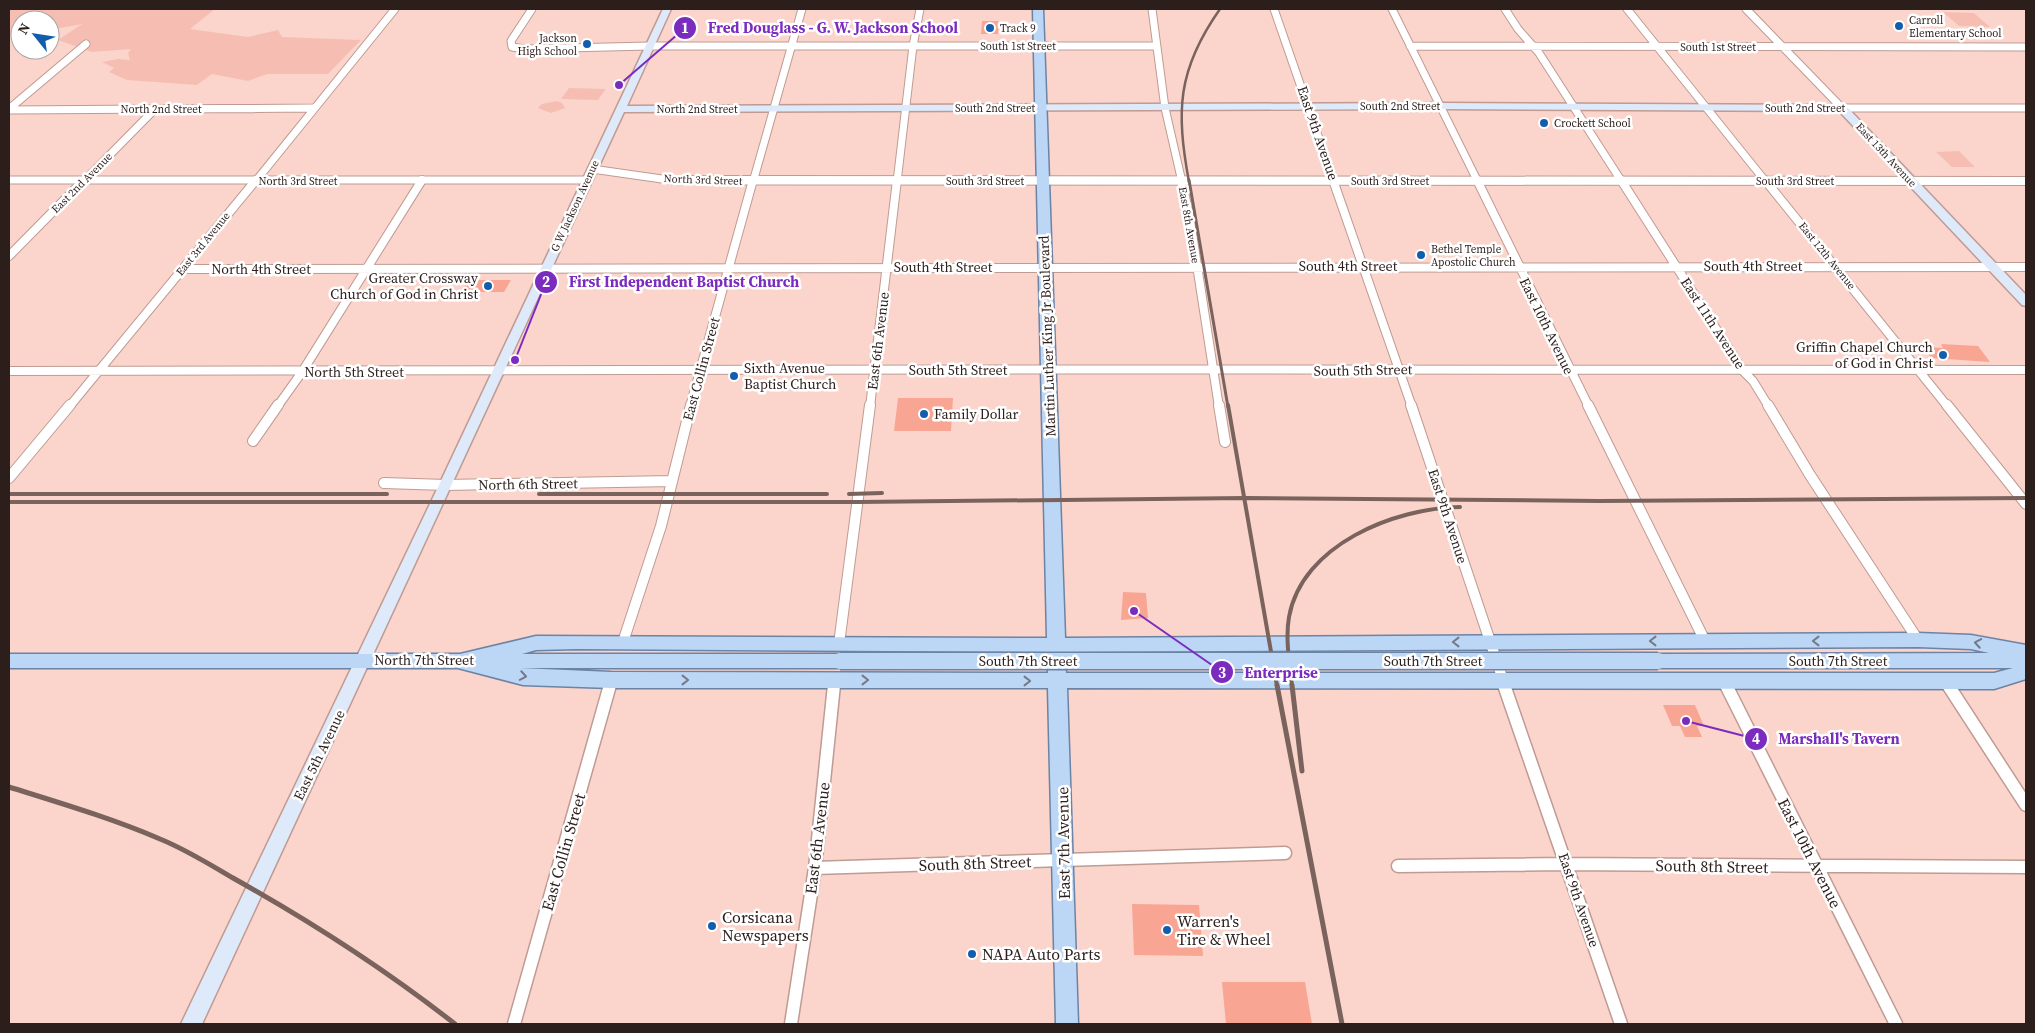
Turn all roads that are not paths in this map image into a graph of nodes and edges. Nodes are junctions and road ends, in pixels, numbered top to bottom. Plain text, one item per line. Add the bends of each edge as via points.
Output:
1 (396, 9) edge
2 (532, 9) edge
3 (667, 9) edge
4 (802, 9) edge
5 (920, 9) edge
6 (1038, 9) edge
7 (1152, 9) edge
8 (1274, 9) edge
9 (1392, 9) edge
10 (1505, 9) edge
11 (1627, 9) edge
12 (1746, 9) edge
13 (86, 44) dead end
14 (1532, 45) junction
15 (649, 46) junction
16 (913, 46) junction
17 (1040, 46) junction
18 (1156, 46) junction
19 (1410, 46) junction
20 (1658, 46) junction
21 (791, 47) junction
22 (1783, 47) junction
23 (2026, 47) edge
24 (1440, 106) junction
25 (1573, 106) junction
26 (1308, 107) junction
27 (1707, 107) junction
28 (313, 108) junction
29 (1041, 108) junction
30 (1165, 108) junction
31 (1842, 108) junction
32 (2026, 108) edge
33 (9, 109) edge
34 (154, 109) junction
35 (621, 109) junction
36 (774, 109) junction
37 (906, 109) junction
38 (589, 174) junction
39 (9, 180) edge
40 (422, 180) junction
41 (84, 181) junction
42 (255, 181) junction
43 (754, 181) junction
44 (898, 181) junction
45 (1042, 181) junction
46 (1181, 181) junction
47 (1334, 181) junction
48 (1477, 181) junction
49 (1622, 181) junction
50 (1766, 181) junction
51 (1910, 181) junction
52 (2026, 182) edge
53 (9, 256) edge
54 (1363, 266) junction
55 (1518, 266) junction
56 (1675, 266) junction
57 (1834, 266) junction
58 (729, 267) junction
59 (887, 267) junction
60 (1045, 267) junction
61 (1197, 267) junction
62 (1992, 267) junction
63 (2026, 267) edge
64 (184, 269) junction
65 (366, 269) junction
66 (545, 269) junction
67 (2026, 302) edge
68 (1568, 368) junction
69 (874, 370) junction
70 (1398, 370) junction
71 (1918, 370) junction
72 (2026, 370) edge
73 (498, 371) junction
74 (699, 371) junction
75 (1048, 371) junction
76 (1214, 371) junction
77 (1743, 371) junction
78 (9, 372) edge
79 (96, 372) junction
80 (302, 372) junction
81 (253, 441) dead end
82 (1225, 442) dead end
83 (9, 478) edge
84 (672, 482) junction
85 (384, 483) dead end
86 (446, 485) junction
87 (2026, 504) edge
88 (1918, 640) junction
89 (1705, 641) junction
90 (623, 642) junction
91 (1490, 642) junction
92 (840, 652) junction
93 (2026, 652) edge
94 (364, 660) junction
95 (2026, 660) edge
96 (9, 661) edge
97 (458, 661) junction
98 (1057, 663) junction
99 (2026, 671) edge
100 (611, 680) junction
101 (835, 680) junction
102 (1504, 681) junction
103 (1724, 681) junction
104 (1945, 681) junction
105 (2026, 805) edge
106 (1285, 853) dead end
107 (1063, 860) junction
108 (1566, 864) junction
109 (1398, 866) dead end
110 (1817, 867) junction
111 (2026, 867) edge
112 (815, 868) junction
113 (191, 1024) edge
114 (514, 1024) edge
115 (791, 1024) edge
116 (1067, 1024) edge
117 (1621, 1024) edge
118 (1896, 1024) edge

1 - 28 street, East 3rd Avenue
2 - 15 street, South 1st Street via 511,41 512,47
3 - 15 street, G W Jackson Avenue
4 - 21 street, East Collin Street
5 - 16 street, East 6th Avenue
6 - 17 main road, Martin Luther King Jr Boulevard
7 - 18 street, East 8th Avenue
8 - 26 street, East 9th Avenue
9 - 19 street, East 10th Avenue
10 - 14 street, East 11th Avenue
11 - 20 street, East 12th Avenue
12 - 22 street, East 13th Avenue
13 - 33 street
14 - 19 street, South 1st Street
14 - 20 street, South 1st Street
14 - 25 street, East 11th Avenue
15 - 21 street, South 1st Street
15 - 35 street, G W Jackson Avenue
16 - 17 street, South 1st Street
16 - 21 street, South 1st Street
16 - 37 street, East 6th Avenue
17 - 18 street, South 1st Street
17 - 29 main road, Martin Luther King Jr Boulevard
18 - 30 street, East 8th Avenue
19 - 24 street, East 10th Avenue
20 - 22 street, South 1st Street
20 - 27 street, East 12th Avenue
21 - 36 street, East Collin Street
22 - 23 street, South 1st Street
22 - 31 street, East 13th Avenue
24 - 25 street, South 2nd Street
24 - 26 street, South 2nd Street
24 - 48 street, East 10th Avenue
25 - 27 street, South 2nd Street
25 - 49 street, East 11th Avenue
26 - 30 street, South 2nd Street
26 - 47 street, East 9th Avenue
27 - 31 street, South 2nd Street
27 - 50 street, East 12th Avenue
28 - 34 street, North 2nd Street
28 - 42 street, East 3rd Avenue
29 - 30 street, South 2nd Street
29 - 37 street, South 2nd Street
29 - 45 main road, Martin Luther King Jr Boulevard
30 - 46 street, East 8th Avenue
31 - 32 street, South 2nd Street
31 - 51 street, East 13th Avenue
33 - 34 street, North 2nd Street
34 - 41 street, East 2nd Avenue
35 - 36 street, North 2nd Street
35 - 38 street, G W Jackson Avenue
36 - 37 street, South 2nd Street
36 - 43 street, East Collin Street
37 - 44 street, East 6th Avenue
38 - 40 street, North 3rd Street
38 - 43 street, North 3rd Street via 669,180
38 - 66 street, G W Jackson Avenue
39 - 41 street, North 3rd Street
40 - 42 street, North 3rd Street
40 - 65 street
41 - 42 street, North 3rd Street
41 - 53 street, East 2nd Avenue
42 - 64 street, East 3rd Avenue
43 - 44 street, South 3rd Street
43 - 58 street, East Collin Street
44 - 45 street, South 3rd Street
44 - 59 street, East 6th Avenue
45 - 46 street, South 3rd Street
45 - 60 main road, Martin Luther King Jr Boulevard
46 - 47 street, South 3rd Street
46 - 61 street, East 8th Avenue
47 - 48 street, South 3rd Street
47 - 54 street, East 9th Avenue
48 - 49 street, South 3rd Street
48 - 55 street, East 10th Avenue
49 - 50 street, South 3rd Street
49 - 56 street, East 11th Avenue
50 - 51 street, South 3rd Street
50 - 57 street, East 12th Avenue
51 - 52 street, South 3rd Street
51 - 62 street, East 13th Avenue
54 - 55 street, South 4th Street
54 - 61 street, South 4th Street
54 - 70 street, East 9th Avenue
55 - 56 street, South 4th Street
55 - 68 street, East 10th Avenue
56 - 57 street, South 4th Street
56 - 77 street, East 11th Avenue
57 - 62 street, South 4th Street
57 - 71 street, East 12th Avenue
58 - 59 street, South 4th Street
58 - 66 street, North 4th Street
58 - 74 street, East Collin Street
59 - 60 street, South 4th Street
59 - 69 street, East 6th Avenue
60 - 61 street, South 4th Street
60 - 75 main road, Martin Luther King Jr Boulevard
61 - 76 street, East 8th Avenue
62 - 63 street, South 4th Street
62 - 67 street, East 13th Avenue
64 - 65 street, North 4th Street
64 - 79 street, East 3rd Avenue
65 - 66 street, North 4th Street
65 - 80 street
66 - 73 street, G W Jackson Avenue
68 - 70 street, South 5th Street
68 - 77 street, South 5th Street
68 - 89 street, East 10th Avenue
69 - 74 street, South 5th Street
69 - 75 street, South 5th Street
69 - 92 street, East 6th Avenue
70 - 76 street, South 5th Street
70 - 91 street, East 9th Avenue
71 - 72 street, South 5th Street
71 - 77 street, South 5th Street
71 - 87 street, East 12th Avenue
73 - 74 street, North 5th Street
73 - 80 street, North 5th Street
73 - 86 street, G W Jackson Avenue
74 - 84 street, East Collin Street
75 - 76 street, South 5th Street
75 - 98 main road, Martin Luther King Jr Boulevard
76 - 82 street, East 8th Avenue
77 - 88 street, East 11th Avenue via 1753,381
78 - 79 street, North 5th Street
79 - 80 street, North 5th Street
79 - 83 street, East 3rd Avenue
80 - 81 street
84 - 86 street, North 6th Street
84 - 90 street, East Collin Street
85 - 86 street, North 6th Street
86 - 94 street, East 5th Avenue
88 -> 89 main road
93 -> 88 main road via 1971,642
89 -> 91 main road
90 - 92 main road
90 - 97 main road via 536,643
91 -> 98 main road
91 - 102 street, East 9th Avenue
92 - 95 main road, South 7th Street, bridge via 1658,662
92 - 97 main road, North 7th Street
92 - 98 main road
94 - 96 main road, North 7th Street
94 - 97 main road, North 7th Street
94 - 113 street, East 5th Avenue
97 -> 100 main road via 523,677
101 -> 98 main road
98 - 102 main road
98 - 107 main road, East 7th Avenue
99 - 104 main road via 1994,680
100 -> 101 main road
100 - 114 street, East Collin Street
101 - 112 street, East 6th Avenue
102 - 103 main road
102 - 108 street, East 9th Avenue
103 - 104 main road
103 - 110 street, East 10th Avenue
104 - 105 street
106 - 107 street, South 8th Street
107 - 112 street, South 8th Street
107 - 116 main road, East 7th Avenue
108 - 109 street, South 8th Street
108 - 110 street, South 8th Street
108 - 117 street, East 9th Avenue
110 - 111 street, South 8th Street
110 - 118 street, East 10th Avenue
112 - 115 street, East 6th Avenue

